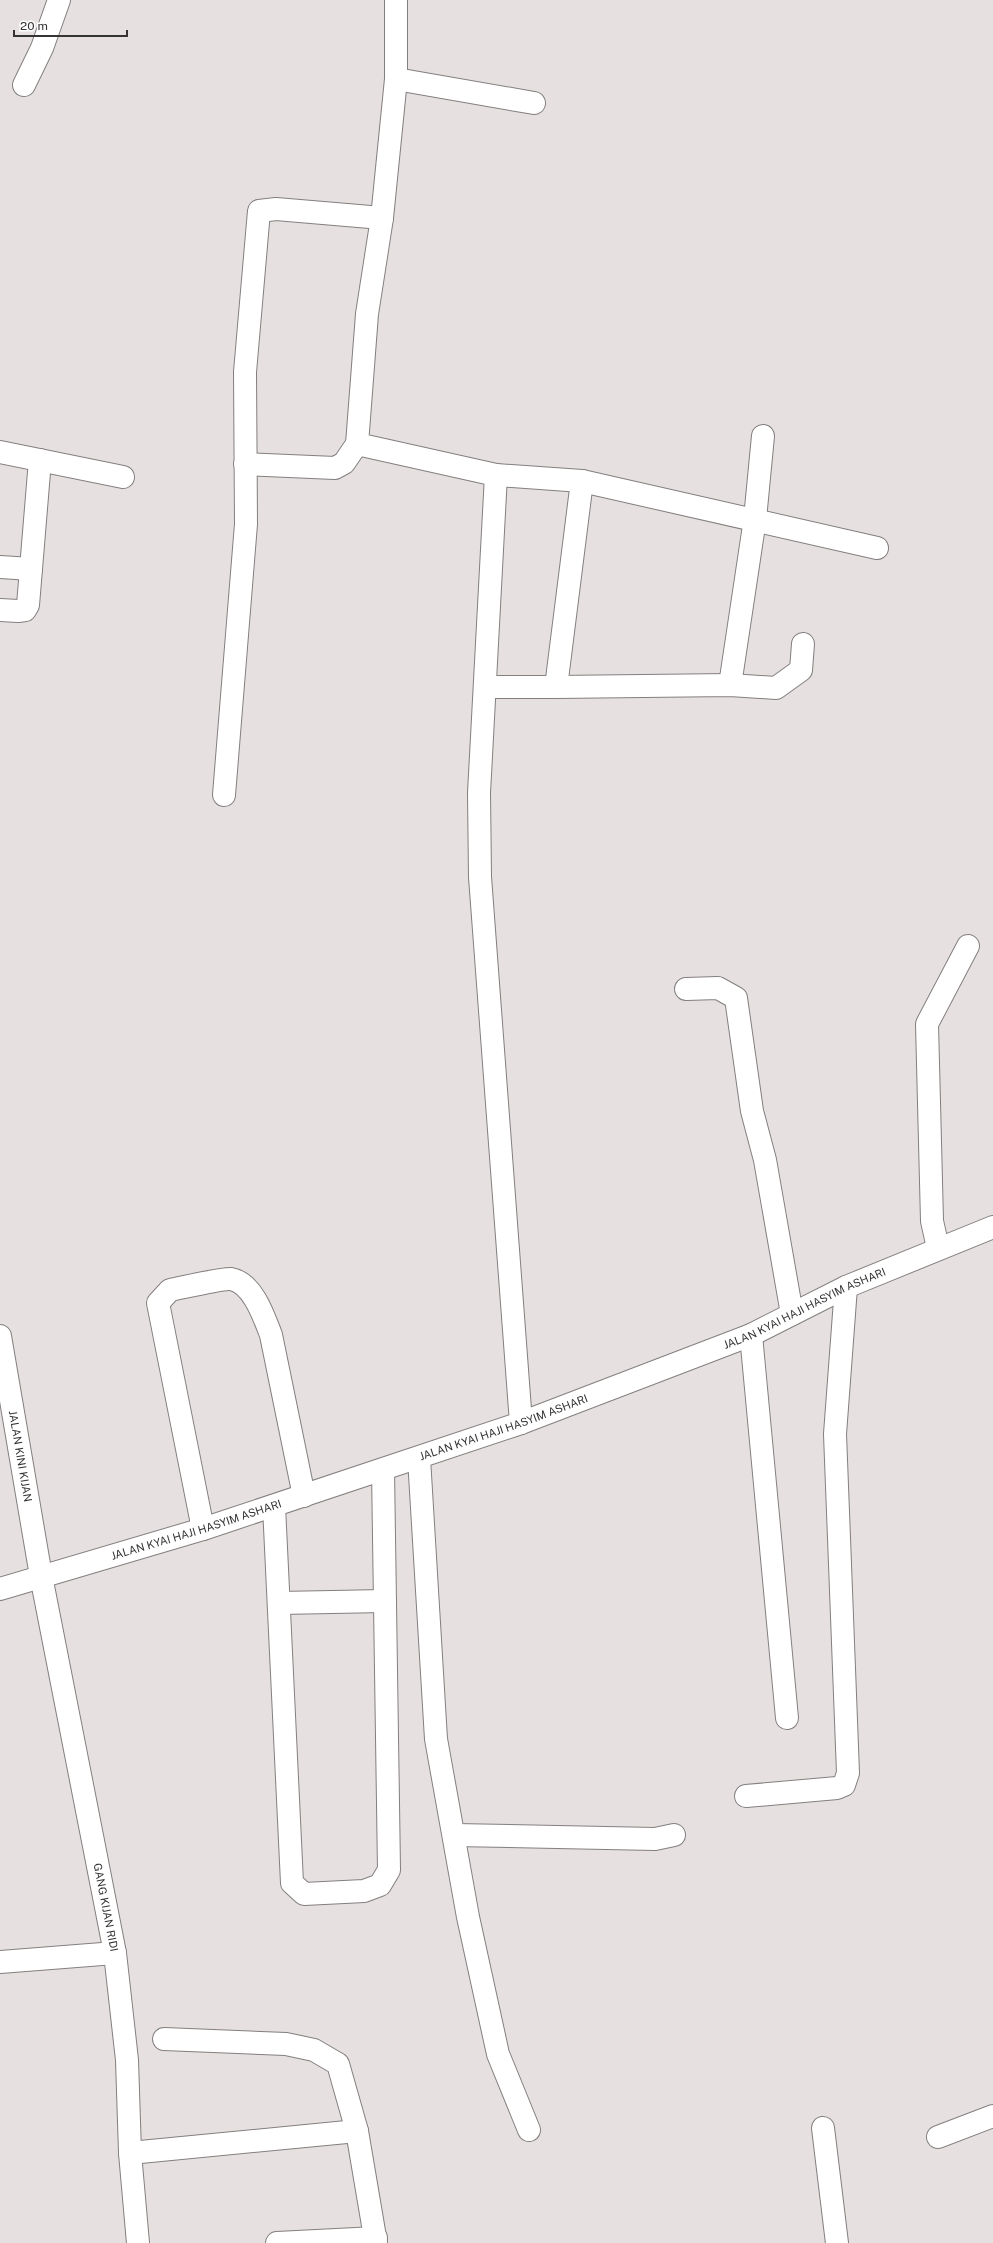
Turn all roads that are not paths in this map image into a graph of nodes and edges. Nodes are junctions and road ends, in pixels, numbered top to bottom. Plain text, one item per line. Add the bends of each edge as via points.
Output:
1 (59, 0) edge
2 (396, 0) edge
3 (396, 79) junction
4 (24, 85) dead end
5 (534, 103) dead end
6 (382, 218) junction
7 (763, 436) dead end
8 (357, 444) junction
9 (0, 452) edge
10 (40, 460) junction
11 (245, 464) junction
12 (496, 475) junction
13 (123, 477) dead end
14 (582, 481) junction
15 (755, 519) junction
16 (878, 548) dead end
17 (0, 567) edge
18 (31, 570) junction
19 (0, 610) edge
20 (803, 644) dead end
21 (730, 685) junction
22 (485, 687) junction
23 (556, 687) junction
24 (224, 795) dead end
25 (968, 946) dead end
26 (686, 989) dead end
27 (993, 1227) edge
28 (938, 1248) junction
29 (846, 1287) junction
30 (792, 1314) junction
31 (751, 1335) junction
32 (0, 1336) edge
33 (521, 1423) junction
34 (419, 1458) junction
35 (383, 1470) junction
36 (304, 1496) junction
37 (274, 1506) junction
38 (203, 1529) junction
39 (41, 1576) junction
40 (0, 1589) edge
41 (385, 1601) junction
42 (279, 1603) junction
43 (787, 1718) dead end
44 (746, 1796) dead end
45 (454, 1835) junction
46 (674, 1835) dead end
47 (115, 1953) junction
48 (0, 1962) edge
49 (164, 2039) dead end
50 (993, 2116) edge
51 (823, 2128) dead end
52 (529, 2130) dead end
53 (357, 2131) junction
54 (938, 2137) dead end
55 (130, 2153) junction
56 (376, 2240) edge
57 (138, 2243) edge
58 (277, 2243) edge
59 (837, 2243) edge

1 - 4 street via 42,48
2 - 3 street
3 - 5 street
3 - 6 street
6 - 8 street via 367,314
6 - 11 street via 276,209 258,211 245,372
7 - 15 street
8 - 11 street via 344,463 335,468
8 - 12 street
9 - 10 street
10 - 13 street
10 - 18 street
11 - 24 street via 246,524
12 - 14 street
12 - 22 street
14 - 15 street
14 - 23 street
15 - 16 street
15 - 21 street
17 - 18 street
18 - 19 street via 28,605 24,610
20 - 21 street via 801,670 776,688
21 - 23 street
22 - 23 street
22 - 33 street via 479,793 480,877
25 - 28 street via 927,1024 932,1221
26 - 30 street via 718,988 736,998 752,1111 765,1160
27 - 28 street, JALAN KYAI HAJI HASYIM ASHARI
28 - 29 street, JALAN KYAI HAJI HASYIM ASHARI
29 - 30 street, JALAN KYAI HAJI HASYIM ASHARI
29 - 44 street via 835,1434 848,1773 844,1785 837,1788
30 - 31 street, JALAN KYAI HAJI HASYIM ASHARI
31 - 33 street, JALAN KYAI HAJI HASYIM ASHARI
31 - 43 street
32 - 39 street, JALAN KINI KIJAN
33 - 34 street, JALAN KYAI HAJI HASYIM ASHARI
34 - 35 street, JALAN KYAI HAJI HASYIM ASHARI
34 - 45 street via 436,1739
35 - 36 street, JALAN KYAI HAJI HASYIM ASHARI
35 - 41 street
36 - 37 street, JALAN KYAI HAJI HASYIM ASHARI
36 - 38 street via 271,1335 262,1310 247,1289 231,1280 170,1290 158,1303
37 - 38 street, JALAN KYAI HAJI HASYIM ASHARI
37 - 42 street
38 - 39 street, JALAN KYAI HAJI HASYIM ASHARI
39 - 40 street, JALAN KYAI HAJI HASYIM ASHARI
39 - 47 street, GANG KIJAN RIDI
41 - 42 street
41 - 42 street via 389,1870 380,1885 364,1891 304,1894 292,1883
45 - 46 street via 655,1839
45 - 52 street via 468,1917 498,2054
47 - 48 street
47 - 55 street, GANG KIJAN RIDI via 127,2060
49 - 53 street via 286,2044 314,2050 338,2064
50 - 54 street
51 - 59 street
53 - 55 street
53 - 56 street
55 - 57 street, GANG KIJAN RIDI
56 - 58 street

